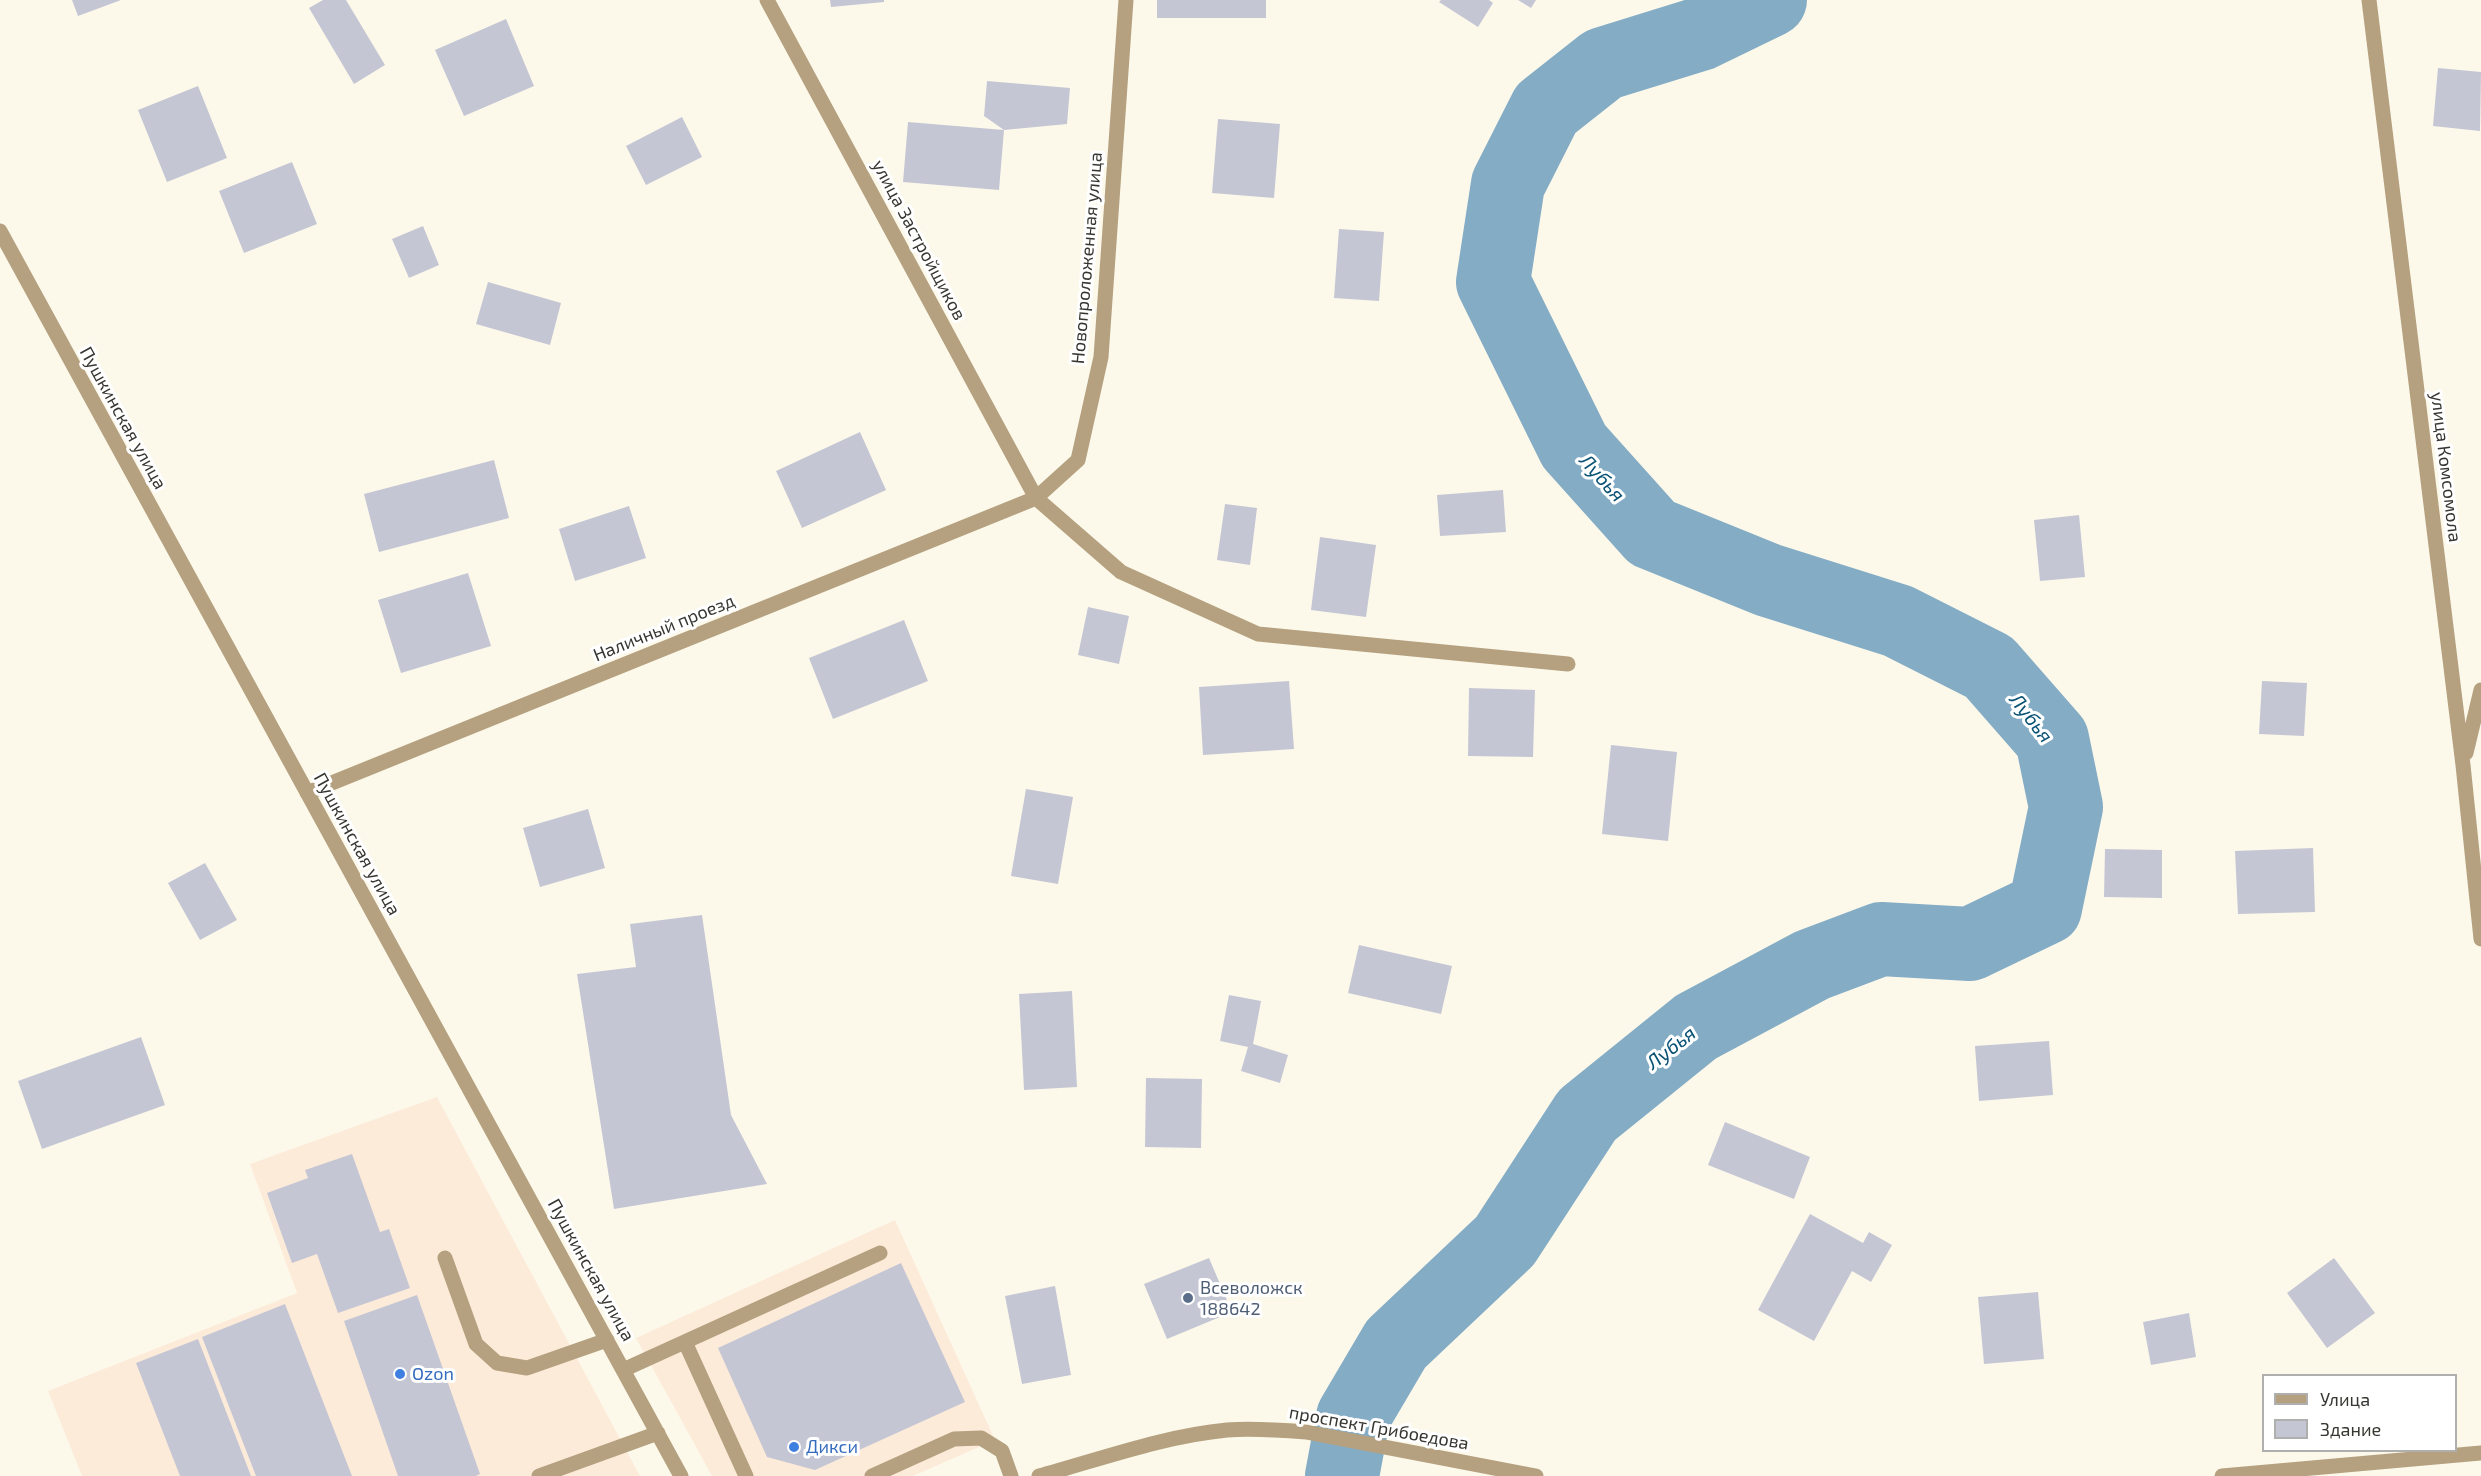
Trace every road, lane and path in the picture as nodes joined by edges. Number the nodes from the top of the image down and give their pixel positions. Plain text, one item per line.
1 (767, 0) edge
2 (1126, 0) edge
3 (2369, 0) edge
4 (0, 231) edge
5 (1036, 498) junction
6 (1568, 664) dead end
7 (2481, 690) edge
8 (2463, 765) junction
9 (307, 793) junction
10 (2481, 939) edge
11 (880, 1253) dead end
12 (445, 1258) dead end
13 (607, 1340) junction
14 (685, 1342) junction
15 (623, 1370) junction
16 (658, 1433) junction
17 (2481, 1453) edge
18 (538, 1476) edge
19 (681, 1476) edge
20 (746, 1476) edge
21 (872, 1476) edge
22 (1011, 1476) edge
23 (1039, 1476) edge
24 (1536, 1476) edge
25 (2222, 1476) edge

1 - 5 street, улица Застройщиков
2 - 5 street, Новопроложенная улица
3 - 8 street, улица Комсомола
4 - 9 street, Пушкинская улица
5 - 6 street
5 - 9 street, Наличный проезд
7 - 8 street
8 - 10 street, улица Комсомола
9 - 13 street, Пушкинская улица
11 - 14 street
12 - 13 street
13 - 15 street, Пушкинская улица
14 - 15 street
14 - 20 street
15 - 16 street, Пушкинская улица
16 - 18 street
16 - 19 street, Пушкинская улица
17 - 25 street
21 - 22 street
23 - 24 street, проспект Грибоедова

